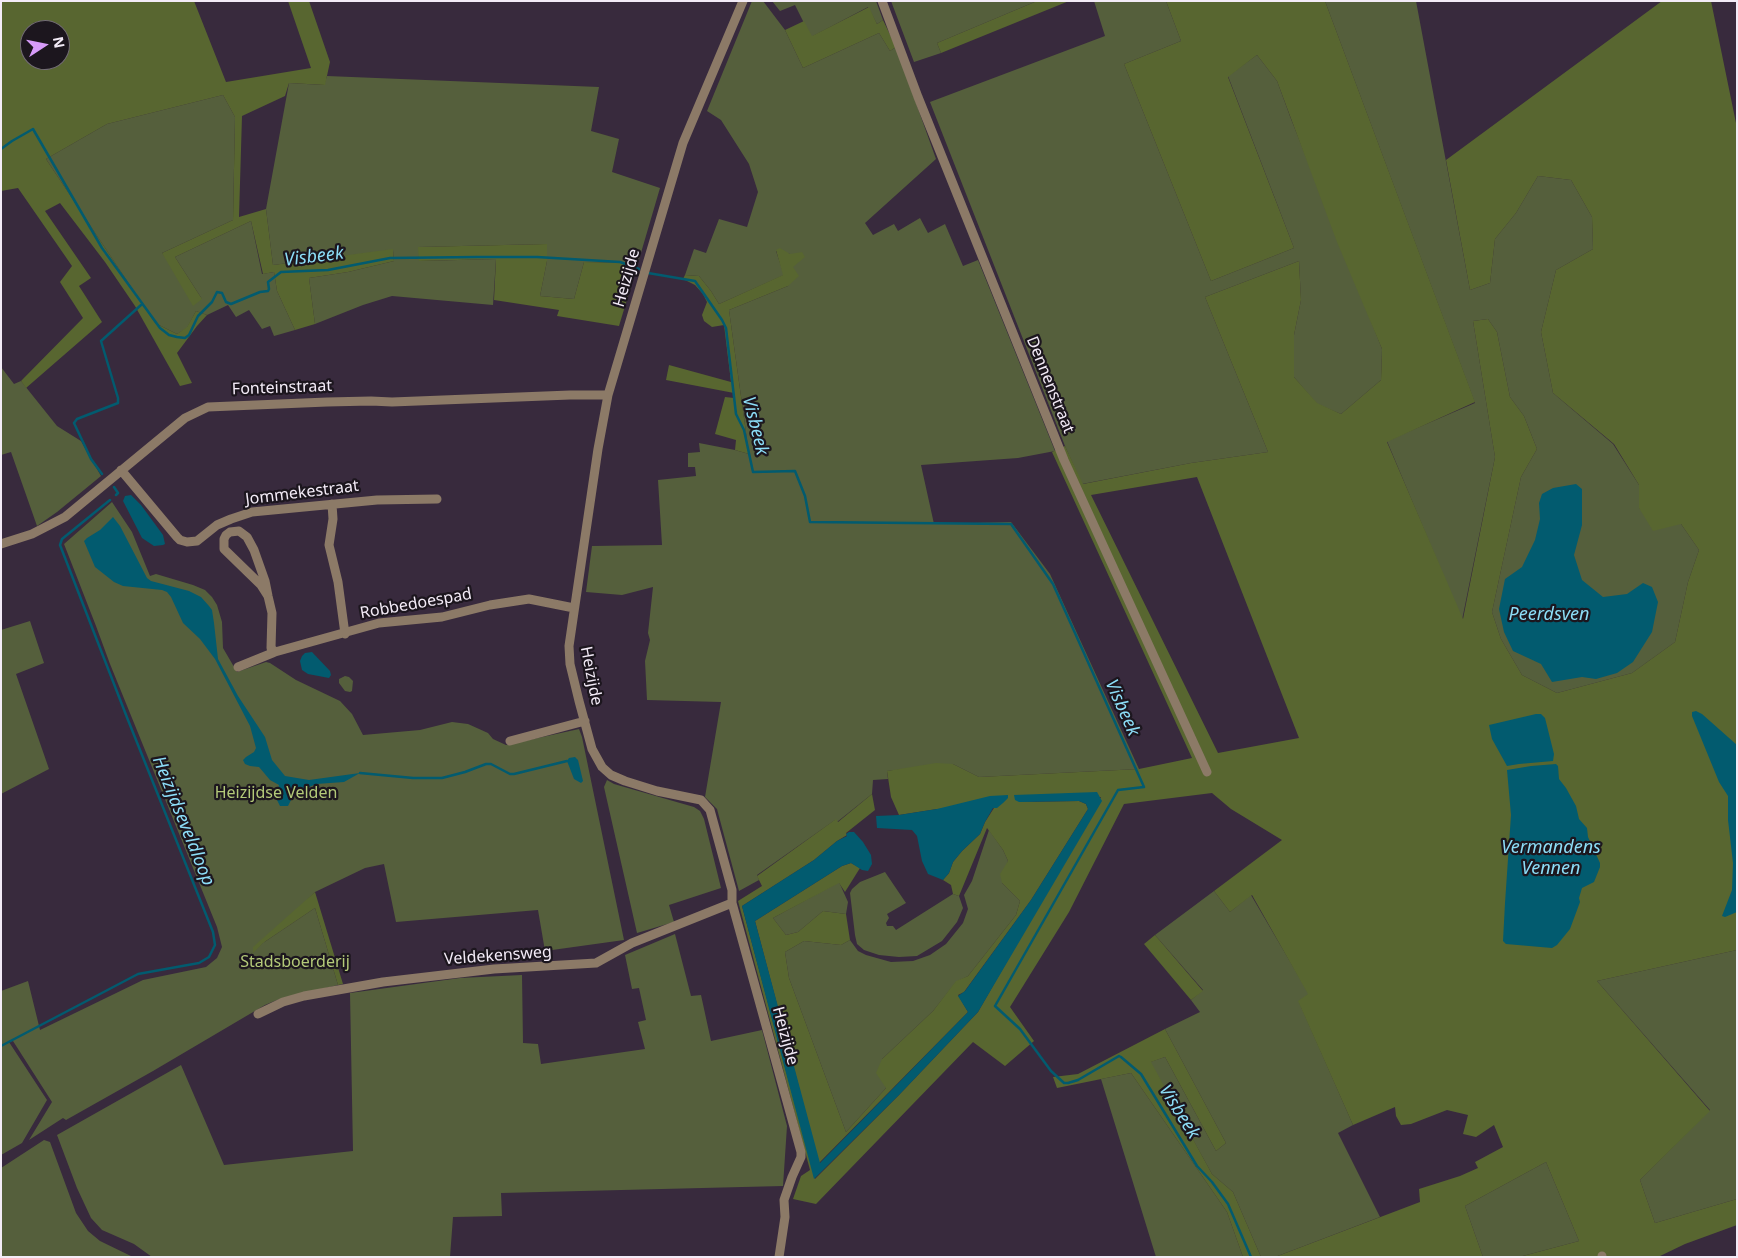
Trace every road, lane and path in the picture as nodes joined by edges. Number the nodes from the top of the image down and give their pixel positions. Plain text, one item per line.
1 (743, 1) edge
2 (882, 1) edge
3 (608, 395) junction
4 (120, 470) junction
5 (437, 499) dead end
6 (332, 504) junction
7 (1, 544) edge
8 (268, 596) junction
9 (574, 608) junction
10 (344, 634) junction
11 (275, 652) junction
12 (238, 667) dead end
13 (585, 721) junction
14 (510, 741) dead end
15 (1207, 772) dead end
16 (732, 902) junction
17 (258, 1014) dead end
18 (779, 1257) edge

1 - 3 street, Heizijde
2 - 15 street, Dennenstraat
3 - 4 street, Fonteinstraat
3 - 9 street, Heizijde
4 - 6 street, Jommekestraat
4 - 7 street, Fonteinstraat
5 - 6 street, Jommekestraat
6 - 10 street
8 - 8 street
8 - 11 street
9 - 10 street, Robbedoespad
9 - 13 street, Heizijde
10 - 11 street, Robbedoespad
11 - 12 street, Robbedoespad
13 - 14 street
13 - 16 street, Heizijde
16 - 17 street, Veldekensweg
16 - 18 street, Heizijde

